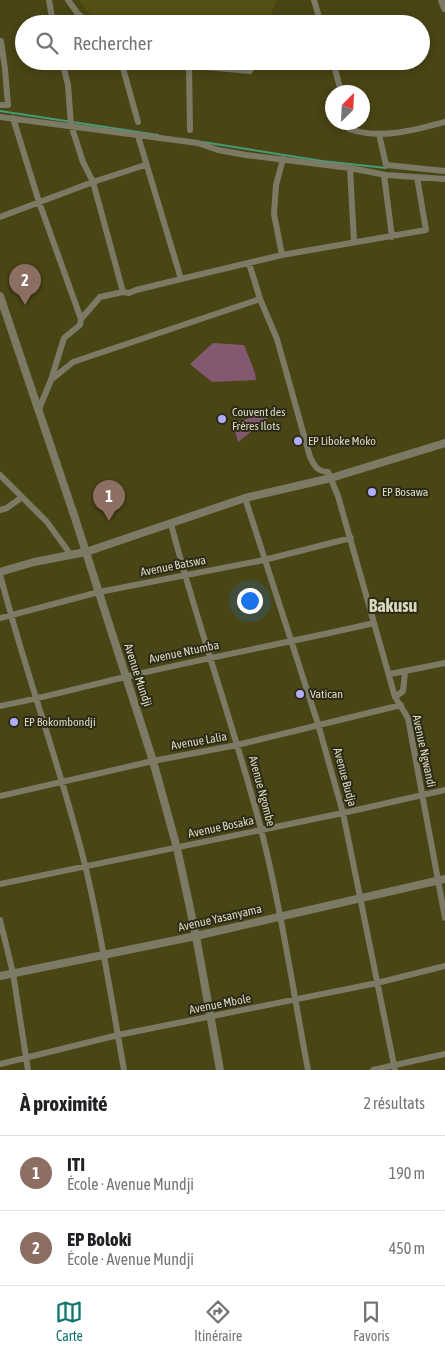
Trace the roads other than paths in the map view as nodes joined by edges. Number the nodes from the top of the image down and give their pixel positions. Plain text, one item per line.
1 (49, 0) edge
2 (68, 0) edge
3 (314, 0) edge
4 (442, 0) edge
5 (445, 8) edge
6 (52, 15) edge
7 (79, 15) edge
8 (318, 15) edge
9 (1, 41) edge
10 (64, 70) edge
11 (123, 70) edge
12 (189, 70) edge
13 (335, 70) edge
14 (339, 85) edge
15 (0, 105) edge
16 (0, 117) edge
17 (12, 118) junction
18 (138, 122) dead end
19 (445, 122) edge
20 (71, 125) junction
21 (190, 130) dead end
22 (355, 130) edge
23 (380, 134) junction
24 (138, 136) junction
25 (283, 159) junction
26 (146, 165) junction
27 (350, 168) junction
28 (445, 171) edge
29 (384, 175) junction
30 (417, 177) junction
31 (445, 179) edge
32 (93, 182) junction
33 (39, 202) junction
34 (0, 217) edge
35 (392, 237) junction
36 (354, 242) junction
37 (282, 255) junction
38 (249, 262) junction
39 (181, 279) junction
40 (123, 292) junction
41 (0, 296) edge
42 (260, 299) junction
43 (81, 319) junction
44 (51, 380) junction
45 (39, 409) junction
46 (445, 442) edge
47 (0, 475) edge
48 (331, 478) junction
49 (22, 497) junction
50 (245, 498) junction
51 (0, 510) edge
52 (171, 524) junction
53 (351, 538) junction
54 (86, 552) junction
55 (71, 555) junction
56 (264, 560) junction
57 (0, 573) edge
58 (185, 576) junction
59 (99, 592) junction
60 (10, 615) junction
61 (0, 618) edge
62 (374, 623) junction
63 (292, 642) junction
64 (211, 658) junction
65 (445, 663) edge
66 (405, 672) junction
67 (390, 674) junction
68 (127, 676) junction
69 (396, 697) junction
70 (37, 700) junction
71 (401, 705) junction
72 (0, 706) edge
73 (318, 724) junction
74 (237, 745) junction
75 (152, 761) junction
76 (61, 782) junction
77 (445, 790) edge
78 (422, 795) junction
79 (0, 796) edge
80 (343, 813) junction
81 (261, 830) junction
82 (176, 848) junction
83 (86, 868) junction
84 (441, 880) edge
85 (0, 884) edge
86 (360, 898) junction
87 (280, 916) junction
88 (445, 918) edge
89 (0, 920) edge
90 (196, 936) junction
91 (104, 955) junction
92 (445, 966) edge
93 (13, 973) junction
94 (0, 976) edge
95 (377, 983) junction
96 (295, 1000) junction
97 (211, 1017) junction
98 (118, 1035) junction
99 (445, 1054) edge
100 (28, 1058) junction
101 (0, 1064) edge
102 (394, 1068) edge
103 (28, 1070) edge
104 (124, 1070) edge
105 (220, 1070) edge
106 (308, 1070) edge
107 (373, 1070) edge

1 - 6 street
2 - 7 street
3 - 8 street
4 - 5 street
9 - 15 street
10 - 20 street
11 - 18 street
12 - 21 street
13 - 14 street
16 - 17 street
17 - 20 street
17 - 33 street
19 - 23 street
20 - 24 street
20 - 32 street
22 - 23 street
23 - 28 street
24 - 25 street
24 - 26 street
25 - 27 street
25 - 37 street
26 - 32 street
26 - 39 street
27 - 29 street
27 - 36 street
29 - 30 street
29 - 35 street
30 - 31 street
30 - 35 street
32 - 33 street
32 - 40 street
33 - 34 street
33 - 43 street
35 - 36 street
36 - 37 street
37 - 38 street
38 - 39 street
38 - 42 street
39 - 40 street
40 - 43 street
41 - 45 street, Avenue Mundji
42 - 44 street
42 - 48 street
43 - 44 street
44 - 45 street
45 - 54 street, Avenue Mundji
46 - 48 street
47 - 49 street
48 - 50 street
48 - 53 street, Avenue Ngwandi
49 - 51 street
49 - 55 street
50 - 52 street
50 - 56 street, Avenue Budja
52 - 54 street
52 - 58 street, Avenue Ngombe
53 - 56 street, Avenue Batswa
53 - 62 street, Avenue Ngwandi
54 - 55 street
54 - 59 street, Avenue Mundji
55 - 57 street
56 - 58 street, Avenue Batswa
56 - 63 street, Avenue Budja
57 - 60 street
58 - 59 street, Avenue Batswa
58 - 64 street, Avenue Ngombe
59 - 60 street, Avenue Batswa
59 - 68 street, Avenue Mundji
60 - 61 street, Avenue Batswa
60 - 70 street
62 - 63 street, Avenue Ntumba
62 - 67 street, Avenue Ngwandi
63 - 64 street, Avenue Ntumba
63 - 73 street, Avenue Budja
64 - 68 street, Avenue Ntumba
64 - 74 street, Avenue Ngombe
65 - 66 street
66 - 67 street
66 - 69 street
67 - 69 street, Avenue Ngwandi
68 - 70 street, Avenue Ntumba
68 - 75 street, Avenue Mundji
69 - 71 street, Avenue Ngwandi
70 - 72 street, Avenue Ntumba
70 - 76 street
71 - 73 street, Avenue Lalia
71 - 78 street, Avenue Ngwandi
73 - 74 street, Avenue Lalia
73 - 80 street, Avenue Budja
74 - 75 street, Avenue Lalia
74 - 81 street, Avenue Ngombe
75 - 76 street, Avenue Lalia
75 - 82 street, Avenue Mundji
76 - 79 street, Avenue Lalia
76 - 83 street
77 - 78 street, Avenue Bosaka
78 - 80 street, Avenue Bosaka
78 - 84 street, Avenue Ngwandi
80 - 81 street, Avenue Bosaka
80 - 86 street, Avenue Budja
81 - 82 street, Avenue Bosaka
81 - 87 street, Avenue Ngombe
82 - 83 street, Avenue Bosaka
82 - 90 street, Avenue Mundji
83 - 85 street, Avenue Bosaka
83 - 91 street
84 - 86 street, Avenue Yasanyama
84 - 88 street, Avenue Ngwandi
86 - 87 street, Avenue Yasanyama
86 - 95 street, Avenue Budja
87 - 90 street, Avenue Yasanyama
87 - 96 street, Avenue Ngombe
89 - 93 street
90 - 91 street, Avenue Yasanyama
90 - 97 street, Avenue Mundji
91 - 93 street, Avenue Yasanyama
91 - 98 street
92 - 95 street, Avenue Mbole
93 - 94 street, Avenue Yasanyama
93 - 100 street
95 - 96 street, Avenue Mbole
95 - 102 street, Avenue Budja
96 - 97 street, Avenue Mbole
96 - 106 street, Avenue Ngombe
97 - 98 street, Avenue Mbole
97 - 105 street, Avenue Mundji
98 - 100 street, Avenue Mbole
98 - 104 street
99 - 102 street
100 - 101 street, Avenue Mbole
100 - 103 street
102 - 107 street

